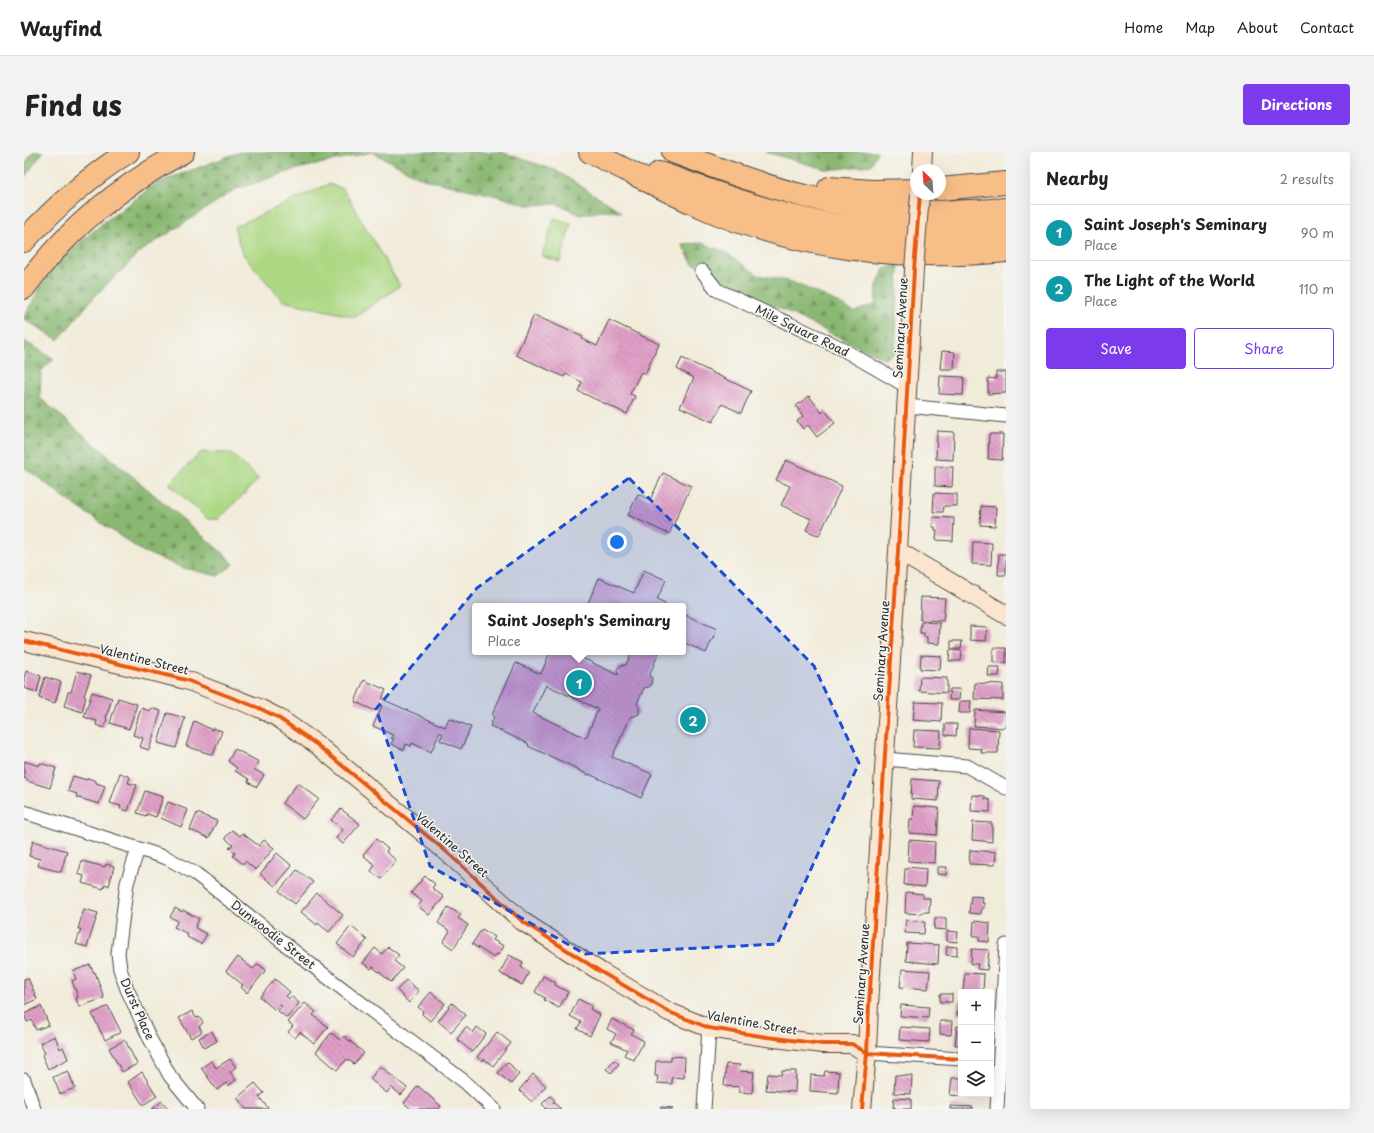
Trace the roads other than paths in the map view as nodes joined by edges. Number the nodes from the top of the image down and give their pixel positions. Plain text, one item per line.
1 (128, 152) edge
2 (183, 152) edge
3 (590, 152) edge
4 (596, 152) edge
5 (673, 152) edge
6 (923, 152) edge
7 (922, 164) edge
8 (710, 165) junction
9 (1006, 183) edge
10 (946, 188) edge
11 (910, 190) edge
12 (920, 200) edge
13 (1006, 209) edge
14 (1006, 230) edge
15 (24, 240) edge
16 (1006, 252) edge
17 (702, 271) dead end
18 (24, 288) edge
19 (908, 387) junction
20 (907, 406) junction
21 (1006, 416) edge
22 (898, 551) junction
23 (1006, 614) edge
24 (24, 641) edge
25 (885, 759) junction
26 (1006, 788) edge
27 (24, 812) edge
28 (138, 849) junction
29 (1006, 945) edge
30 (709, 1028) junction
31 (867, 1054) junction
32 (958, 1059) edge
33 (999, 1062) edge
34 (24, 1080) edge
35 (34, 1109) edge
36 (197, 1109) edge
37 (494, 1109) edge
38 (704, 1109) edge
39 (862, 1109) edge
40 (997, 1109) edge

1 - 15 highway
2 - 18 highway
3 - 16 highway
4 - 14 highway
5 - 8 highway
6 - 7 street
8 - 11 highway
8 - 13 highway
9 - 10 highway
12 - 19 street, Seminary Avenue, bridge
17 - 19 street, Mile Square Road
19 - 20 street, Seminary Avenue
20 - 21 street
20 - 22 street, Seminary Avenue
22 - 23 street
22 - 25 street, Seminary Avenue
24 - 30 street, Valentine Street
25 - 26 street
25 - 31 street, Seminary Avenue
27 - 28 street, Dunwoodie Street
28 - 36 street, Durst Place
28 - 37 street, Dunwoodie Street
29 - 33 street
30 - 31 street, Valentine Street
30 - 38 street
31 - 32 street
31 - 39 street, Seminary Avenue
33 - 40 street
34 - 35 street

